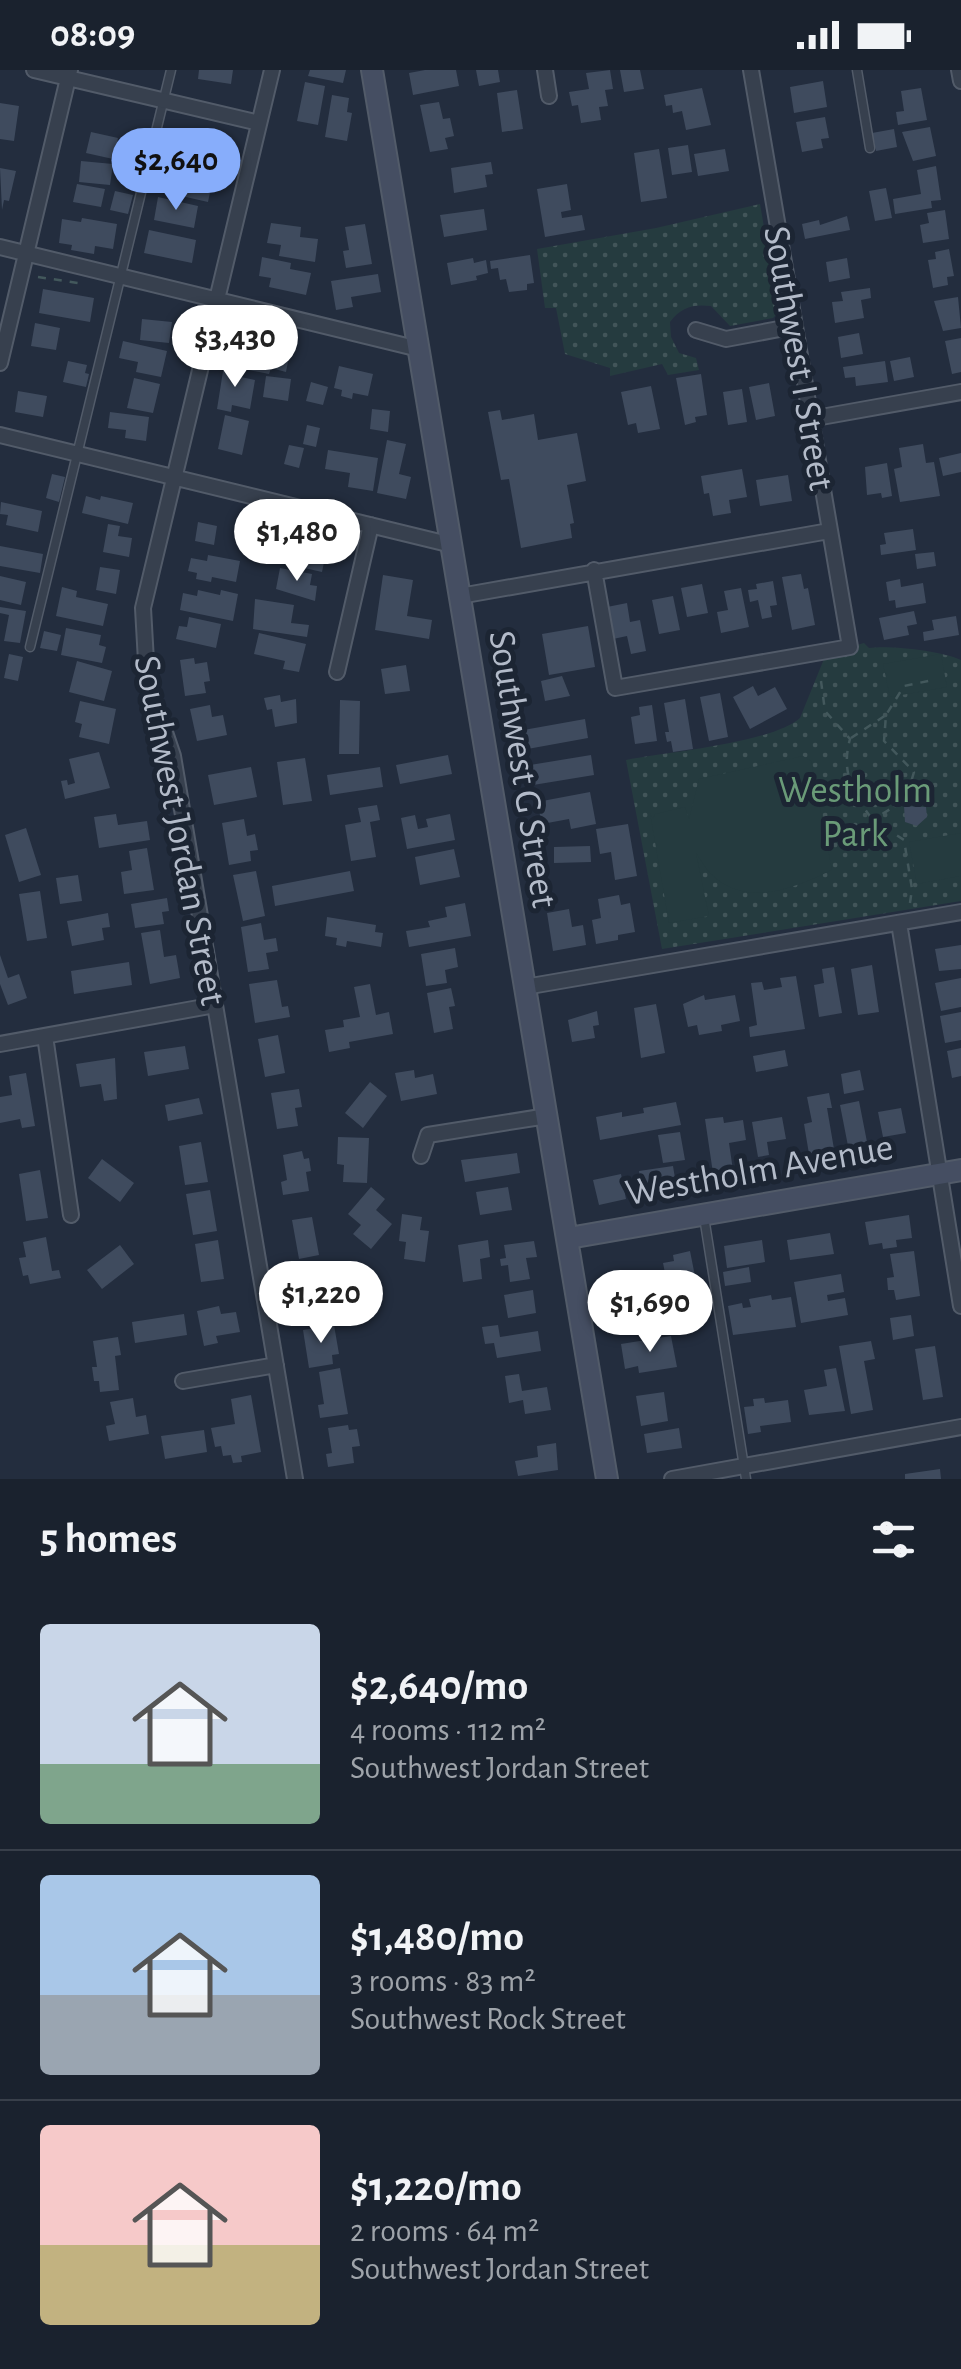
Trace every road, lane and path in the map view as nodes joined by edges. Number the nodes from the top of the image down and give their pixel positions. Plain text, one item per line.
1 (34, 70) edge
2 (172, 70) edge
3 (272, 70) edge
4 (372, 70) edge
5 (544, 70) edge
6 (751, 70) edge
7 (857, 70) edge
8 (959, 70) edge
9 (70, 74) edge
10 (961, 81) edge
11 (549, 96) dead end
12 (164, 100) junction
13 (259, 122) junction
14 (870, 148) dead end
15 (0, 247) edge
16 (27, 252) junction
17 (22, 274) junction
18 (121, 276) junction
19 (84, 294) dead end
20 (218, 300) junction
21 (795, 326) junction
22 (696, 330) dead end
23 (419, 350) junction
24 (0, 362) edge
25 (961, 392) edge
26 (810, 419) junction
27 (0, 435) edge
28 (78, 455) junction
29 (174, 478) junction
30 (371, 525) junction
31 (830, 531) junction
32 (452, 545) junction
33 (594, 570) junction
34 (460, 596) junction
35 (30, 647) dead end
36 (337, 672) dead end
37 (933, 680) dead end
38 (821, 681) dead end
39 (886, 715) junction
40 (850, 739) junction
41 (873, 820) junction
42 (908, 910) dead end
43 (961, 912) edge
44 (898, 923) junction
45 (524, 987) junction
46 (215, 1005) junction
47 (45, 1036) junction
48 (0, 1044) edge
49 (546, 1116) junction
50 (420, 1156) dead end
51 (961, 1170) edge
52 (939, 1174) junction
53 (703, 1214) junction
54 (71, 1215) dead end
55 (569, 1238) junction
56 (961, 1306) edge
57 (276, 1365) junction
58 (183, 1381) dead end
59 (961, 1427) edge
60 (744, 1473) edge
61 (294, 1479) edge
62 (607, 1479) edge
63 (672, 1479) edge

1 - 9 street
2 - 12 lane
3 - 13 street, Southwest Jordan Street
4 - 23 main road, Southwest G Street
5 - 11 street
6 - 21 street, Southwest I Street
7 - 14 lane
8 - 10 street
9 - 12 street
9 - 16 street
12 - 13 street
12 - 18 lane
13 - 20 street, Southwest Jordan Street
15 - 16 street
16 - 17 street
16 - 18 street
17 - 19 path
17 - 24 street
18 - 20 street
18 - 28 lane
20 - 23 street
20 - 29 street, Southwest Jordan Street
21 - 22 street
21 - 26 street, Southwest I Street
23 - 32 main road, Southwest G Street
25 - 26 street
26 - 31 street, Southwest I Street
27 - 28 street
28 - 29 street
28 - 35 lane
29 - 30 street
29 - 46 street, Southwest Jordan Street
30 - 32 street
30 - 36 street
31 - 33 street
31 - 33 street, Southwest I Street
32 - 34 main road, Southwest G Street
33 - 34 street
34 - 45 main road, Southwest G Street
37 - 39 path
38 - 40 path
39 - 40 path
39 - 41 path
40 - 41 path
41 - 42 path
43 - 44 street
44 - 45 street
44 - 52 street
45 - 49 main road, Southwest G Street
46 - 47 street
46 - 57 street, Southwest Jordan Street
47 - 48 street
47 - 54 street
49 - 50 street
49 - 55 main road, Southwest G Street
51 - 52 main road, Westholm Avenue
52 - 53 main road, Westholm Avenue
52 - 56 street
53 - 55 main road, Westholm Avenue
53 - 60 lane
55 - 62 main road, Southwest G Street
57 - 58 street
57 - 61 street, Southwest Jordan Street
59 - 60 street
60 - 63 street

